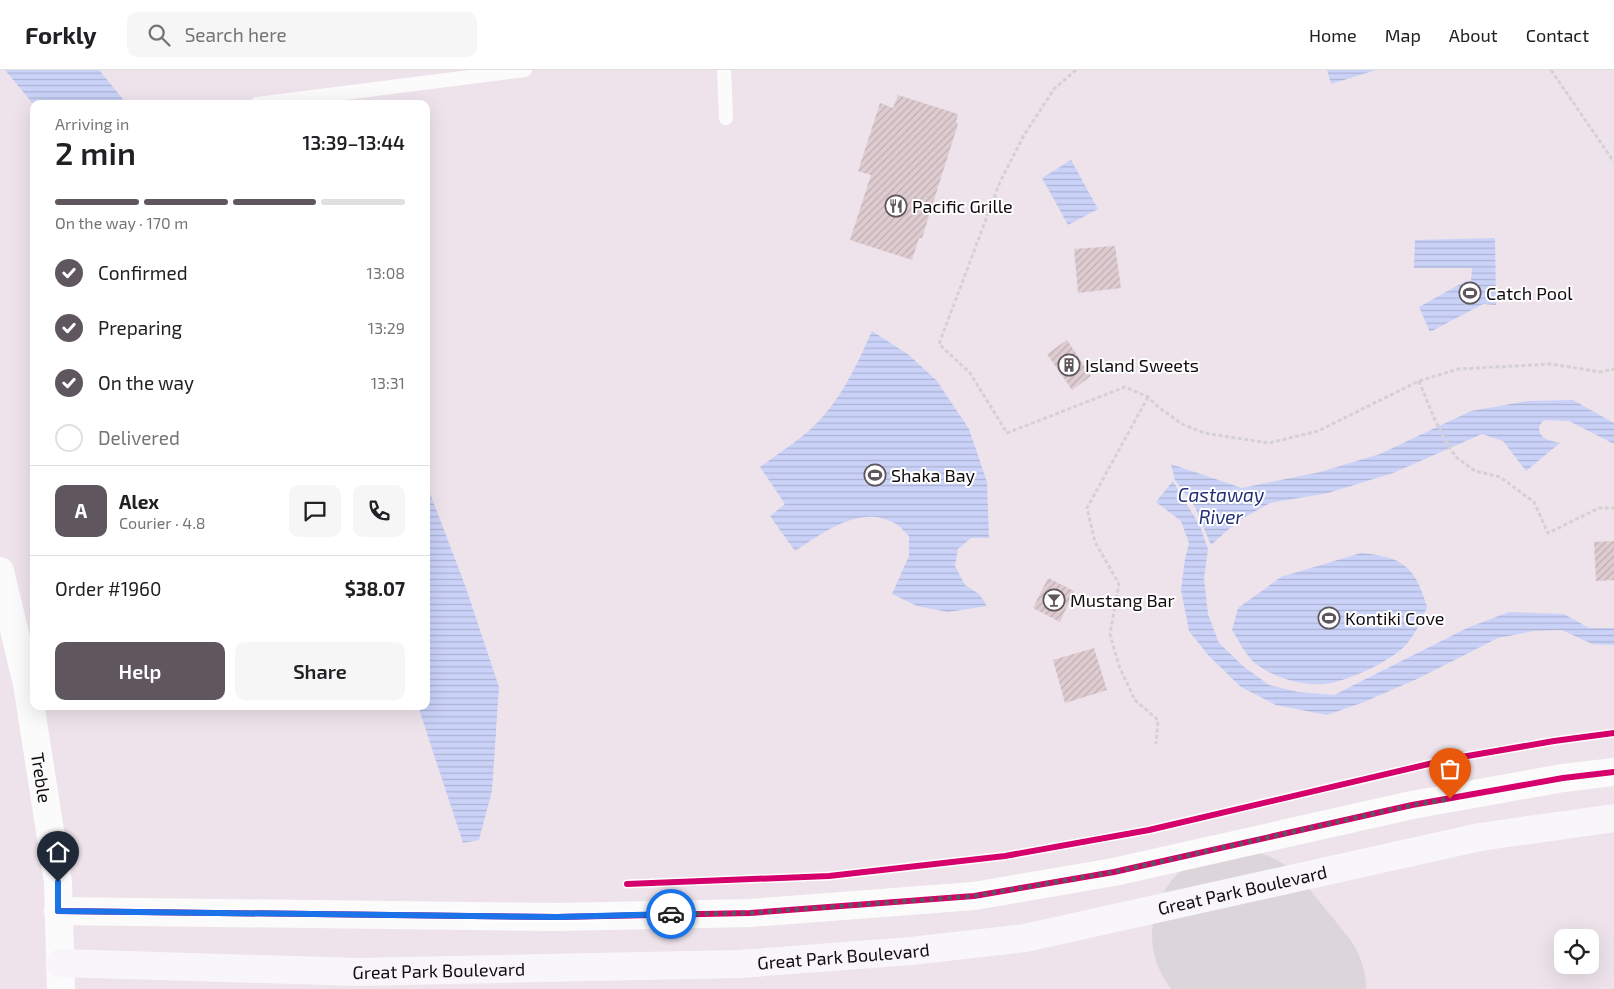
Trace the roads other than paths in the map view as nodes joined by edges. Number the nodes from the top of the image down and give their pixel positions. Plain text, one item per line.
1 (525, 70) edge
2 (724, 70) edge
3 (289, 100) edge
4 (726, 118) dead end
5 (0, 571) edge
6 (30, 703) edge
7 (31, 710) edge
8 (1614, 772) edge
9 (1614, 818) edge
10 (58, 911) junction
11 (60, 976) edge

1 - 3 lane
2 - 4 lane
5 - 6 street, Treble
7 - 10 street, Treble
8 - 10 street
9 - 11 main road, Great Park Boulevard
10 - 11 street, Treble

